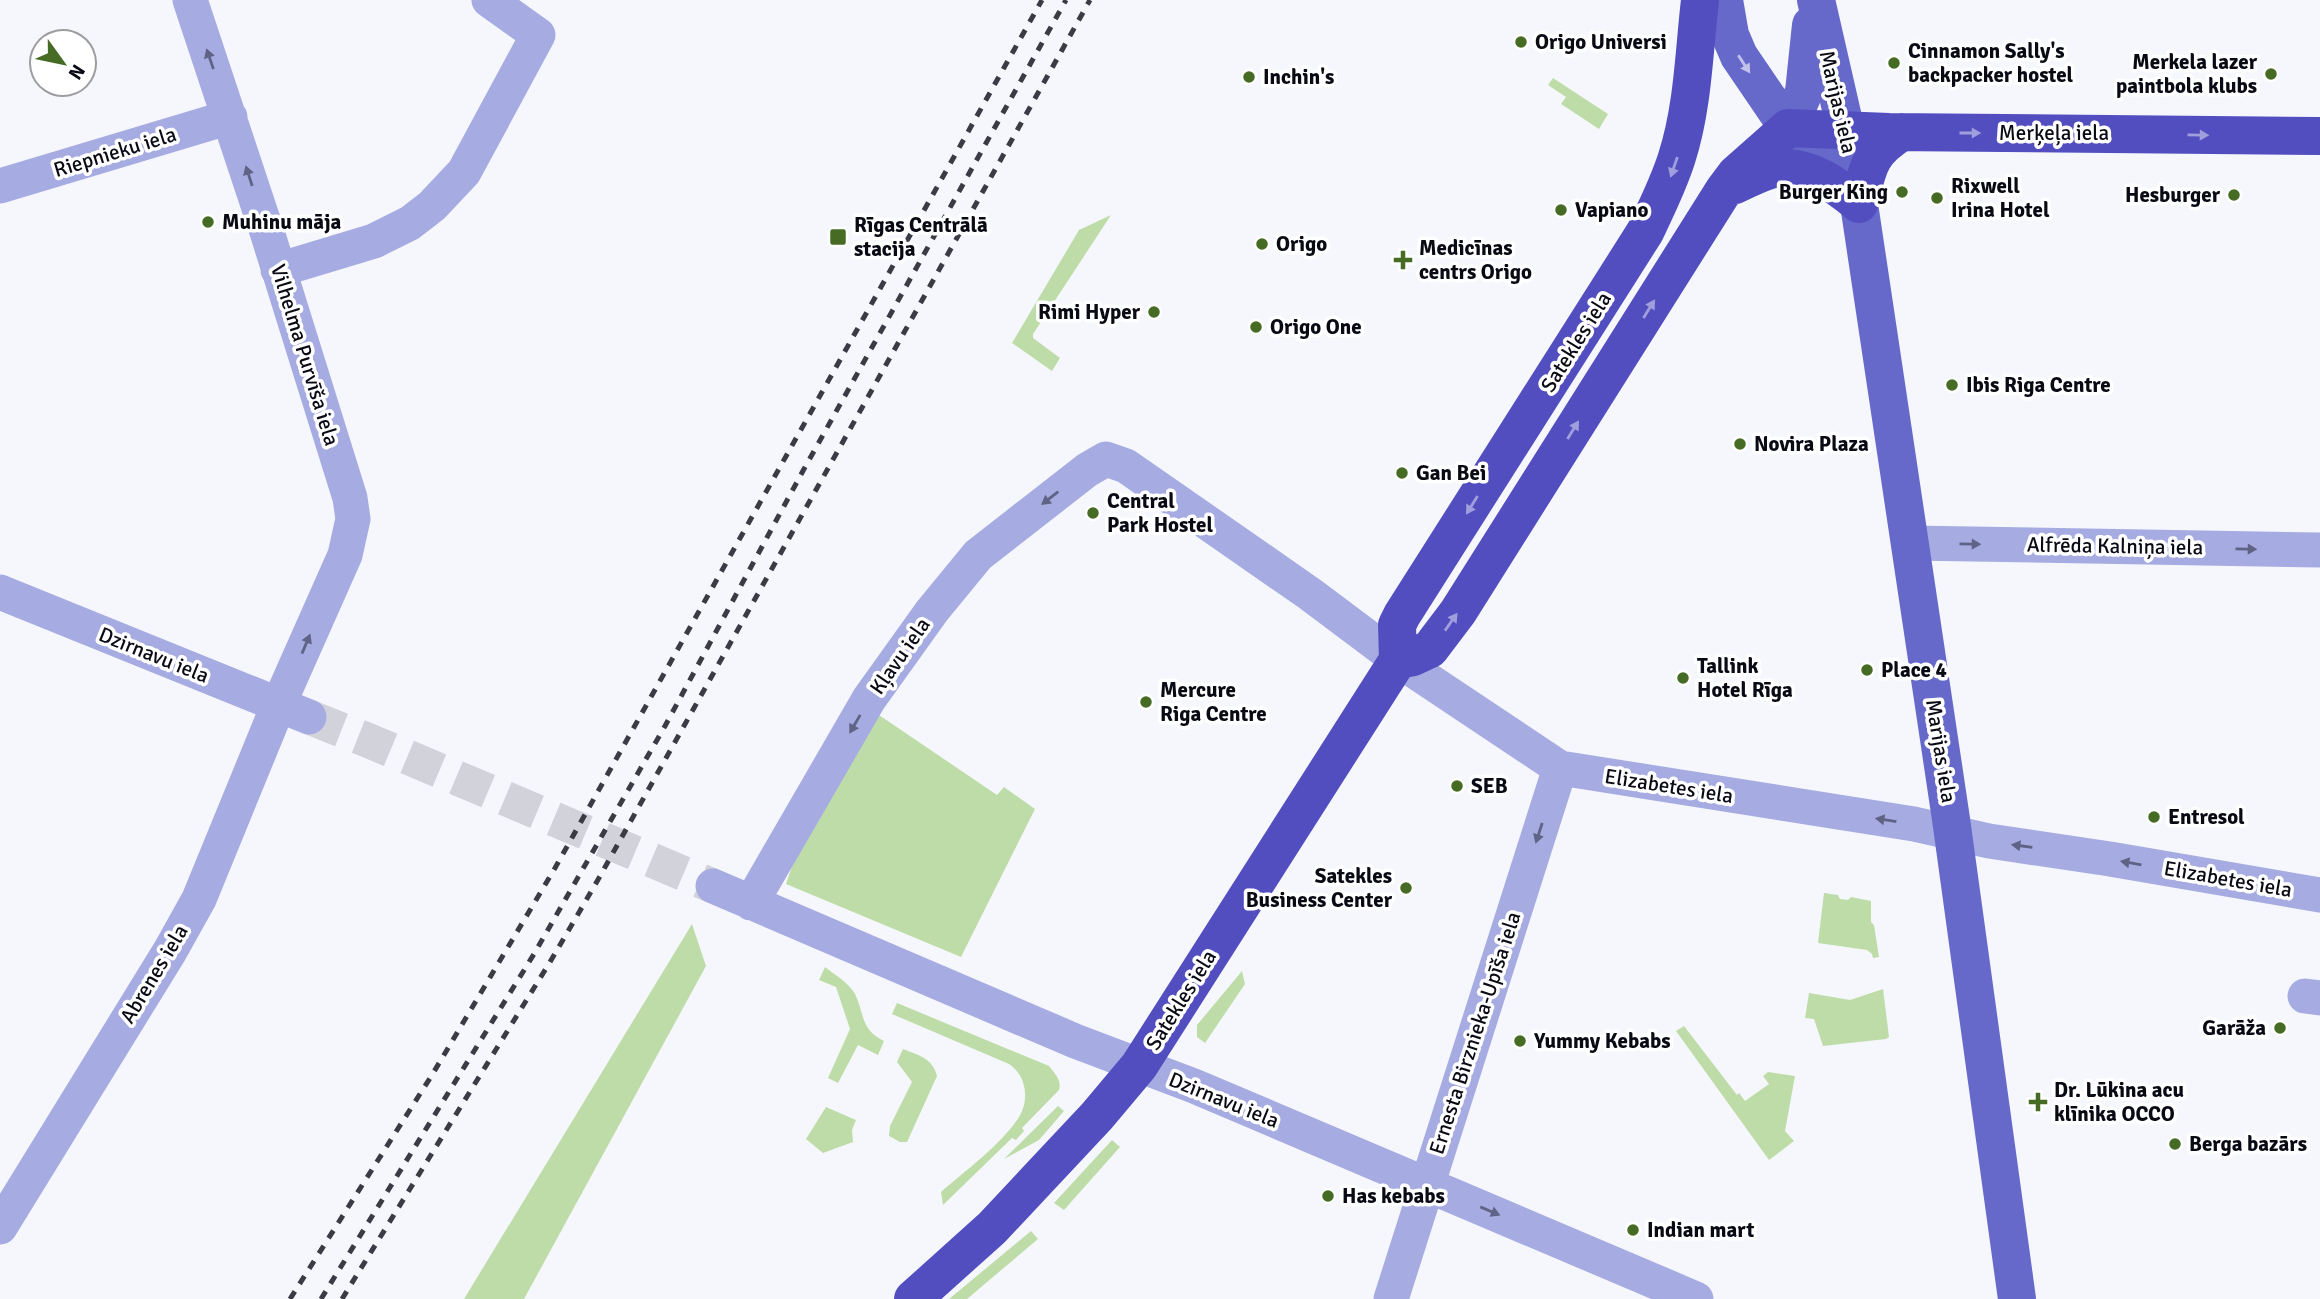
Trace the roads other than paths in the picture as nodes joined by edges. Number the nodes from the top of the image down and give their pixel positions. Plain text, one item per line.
1 (190, 0) edge
2 (489, 0) edge
3 (1700, 0) edge
4 (1724, 0) edge
5 (1814, 0) edge
6 (230, 117) junction
7 (1788, 128) junction
8 (1846, 131) junction
9 (1902, 132) junction
10 (2320, 136) edge
11 (0, 186) edge
12 (1724, 190) junction
13 (1859, 204) junction
14 (278, 270) junction
15 (1106, 459) joint
16 (1910, 542) junction
17 (2320, 550) edge
18 (0, 592) edge
19 (1398, 660) junction
20 (293, 711) junction
21 (1560, 768) junction
22 (1953, 833) junction
23 (713, 886) tunnel mouth
24 (2320, 895) edge
25 (751, 903) junction
26 (1139, 1066) junction
27 (1426, 1186) junction
28 (0, 1227) edge
29 (912, 1299) edge
30 (1391, 1299) edge
31 (1696, 1299) edge
32 (2018, 1299) edge

6 -> 1 street, Vilhelma Purvīša iela
2 - 14 street
3 -> 19 highway, Satekles iela
4 -> 7 main road, Marijas iela
5 - 7 main road, Marijas iela
5 - 8 main road, Marijas iela
6 - 11 street, Riepnieku iela
14 -> 6 street, Vilhelma Purvīša iela
7 - 8 highway, Merķeļa iela
7 - 12 highway
7 - 13 main road, Marijas iela
8 - 9 highway, Merķeļa iela
8 - 13 main road, Marijas iela
9 -> 10 highway, Merķeļa iela
9 - 13 highway
12 - 13 highway
19 -> 12 highway
13 - 16 main road, Marijas iela
20 -> 14 street, Vilhelma Purvīša iela
15 - 19 street, Elizabetes iela
15 -> 25 street, Kļavu iela
16 -> 17 street, Alfrēda Kalniņa iela
16 - 22 main road, Marijas iela
18 - 20 street, Dzirnavu iela
19 - 21 street, Elizabetes iela
19 - 26 highway, Satekles iela
20 - 28 street, Abrenes iela
22 -> 21 street, Elizabetes iela
21 -> 27 street, Ernesta Birznieka-Upīša iela
24 -> 22 street, Elizabetes iela
22 - 32 main road, Marijas iela
23 - 25 street, Dzirnavu iela
25 - 26 street, Dzirnavu iela
26 - 27 street, Dzirnavu iela
26 - 29 highway, Satekles iela
27 - 30 street, Ernesta Birznieka-Upīša iela
27 -> 31 street, Dzirnavu iela

